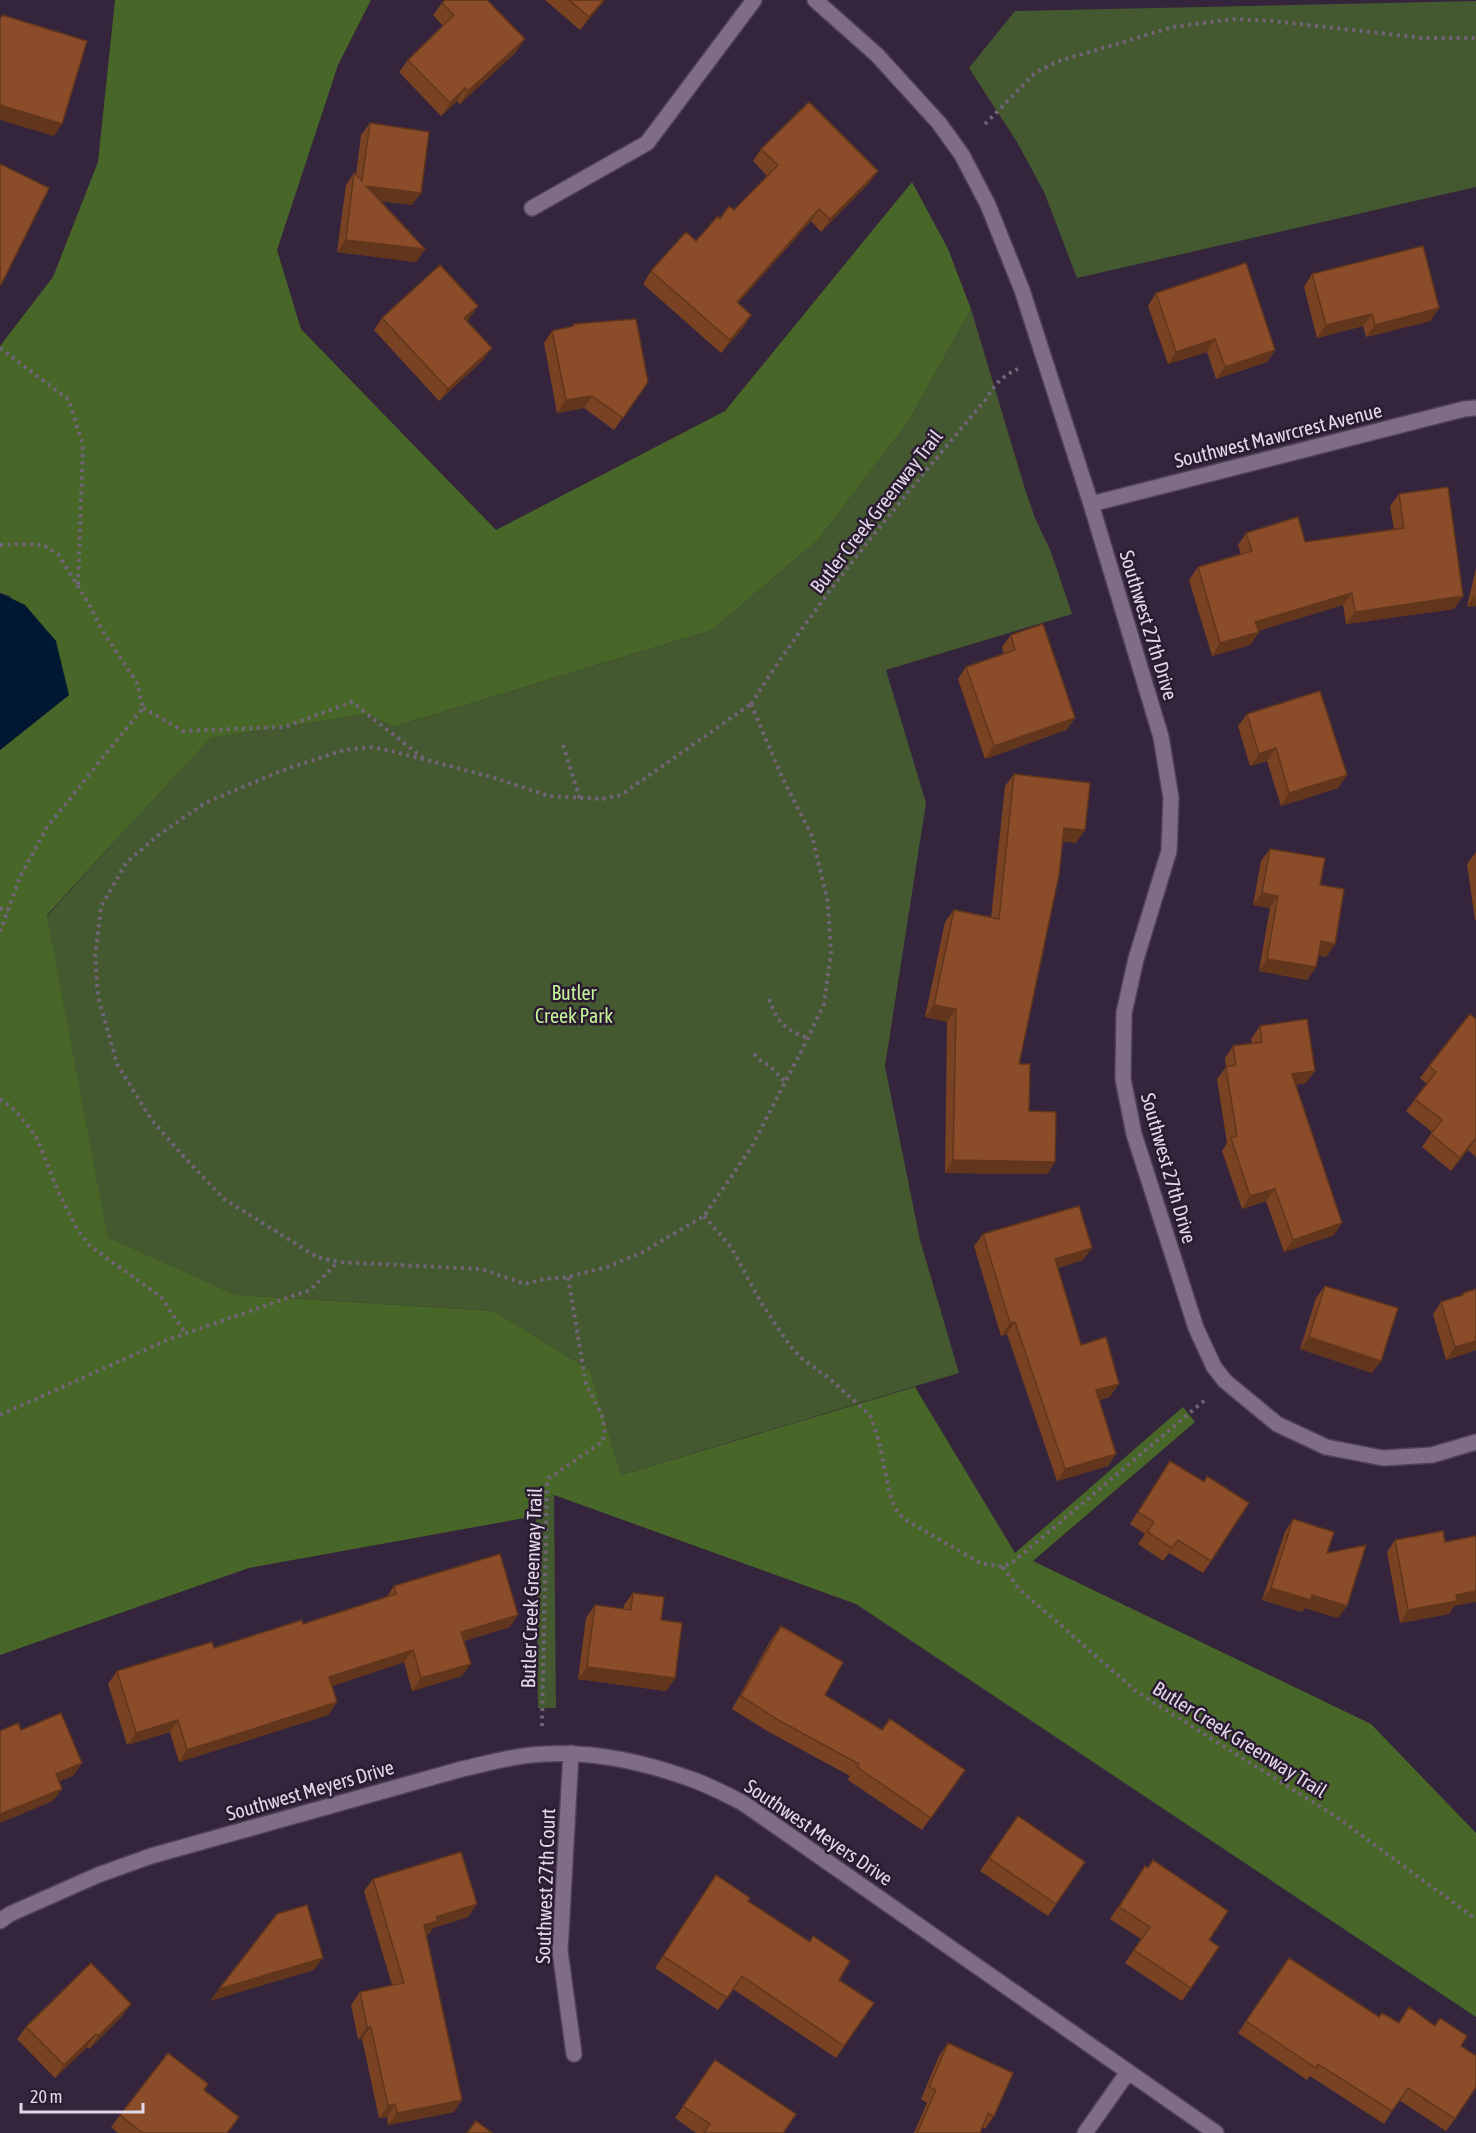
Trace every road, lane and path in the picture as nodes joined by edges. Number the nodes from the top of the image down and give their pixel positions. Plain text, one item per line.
1 (754, 0) edge
2 (815, 0) edge
3 (1476, 38) edge
4 (985, 124) dead end
5 (532, 208) dead end
6 (0, 348) edge
7 (1045, 361) junction
8 (1476, 408) edge
9 (1091, 504) junction
10 (0, 545) edge
11 (78, 587) junction
12 (751, 704) junction
13 (143, 708) junction
14 (563, 745) dead end
15 (426, 760) junction
16 (580, 799) junction
17 (0, 908) edge
18 (8, 912) junction
19 (0, 932) edge
20 (769, 999) dead end
21 (808, 1038) junction
22 (754, 1054) dead end
23 (785, 1082) junction
24 (0, 1099) edge
25 (704, 1216) junction
26 (338, 1262) junction
27 (568, 1277) junction
28 (185, 1333) junction
29 (1225, 1381) junction
30 (0, 1414) edge
31 (1476, 1442) edge
32 (1003, 1567) junction
33 (571, 1753) junction
34 (542, 1754) junction
35 (1476, 1919) edge
36 (0, 1921) edge
37 (574, 2054) dead end
38 (1128, 2072) junction
39 (1085, 2133) edge
40 (1216, 2133) edge

1 - 5 street
2 - 7 street, Southwest 27th Drive
3 - 4 path
6 - 11 path
7 - 9 street, Southwest 27th Drive
7 - 12 path, Butler Creek Greenway Trail
8 - 9 street, Southwest Mawrcrest Avenue
9 - 29 street, Southwest 27th Drive
10 - 11 path
11 - 13 path
12 - 16 path, Butler Creek Greenway Trail
12 - 21 path, Butler Creek Greenway Trail
13 - 15 path
13 - 18 path
14 - 16 path
15 - 16 path, Butler Creek Greenway Trail
15 - 26 path, Butler Creek Greenway Trail
17 - 18 path
18 - 19 path
20 - 21 path
21 - 23 path, Butler Creek Greenway Trail
22 - 23 path
23 - 25 path, Butler Creek Greenway Trail
24 - 28 path
25 - 27 path, Butler Creek Greenway Trail
25 - 32 path
26 - 27 path, Butler Creek Greenway Trail
26 - 28 path
27 - 34 path, Butler Creek Greenway Trail
28 - 30 path
29 - 31 street, Southwest 27th Drive
29 - 32 path
32 - 35 path, Butler Creek Greenway Trail
33 - 34 street, Southwest Meyers Drive
33 - 37 street, Southwest 27th Court
33 - 38 street, Southwest Meyers Drive
34 - 36 street, Southwest Meyers Drive
38 - 39 street
38 - 40 street, Southwest Meyers Drive

